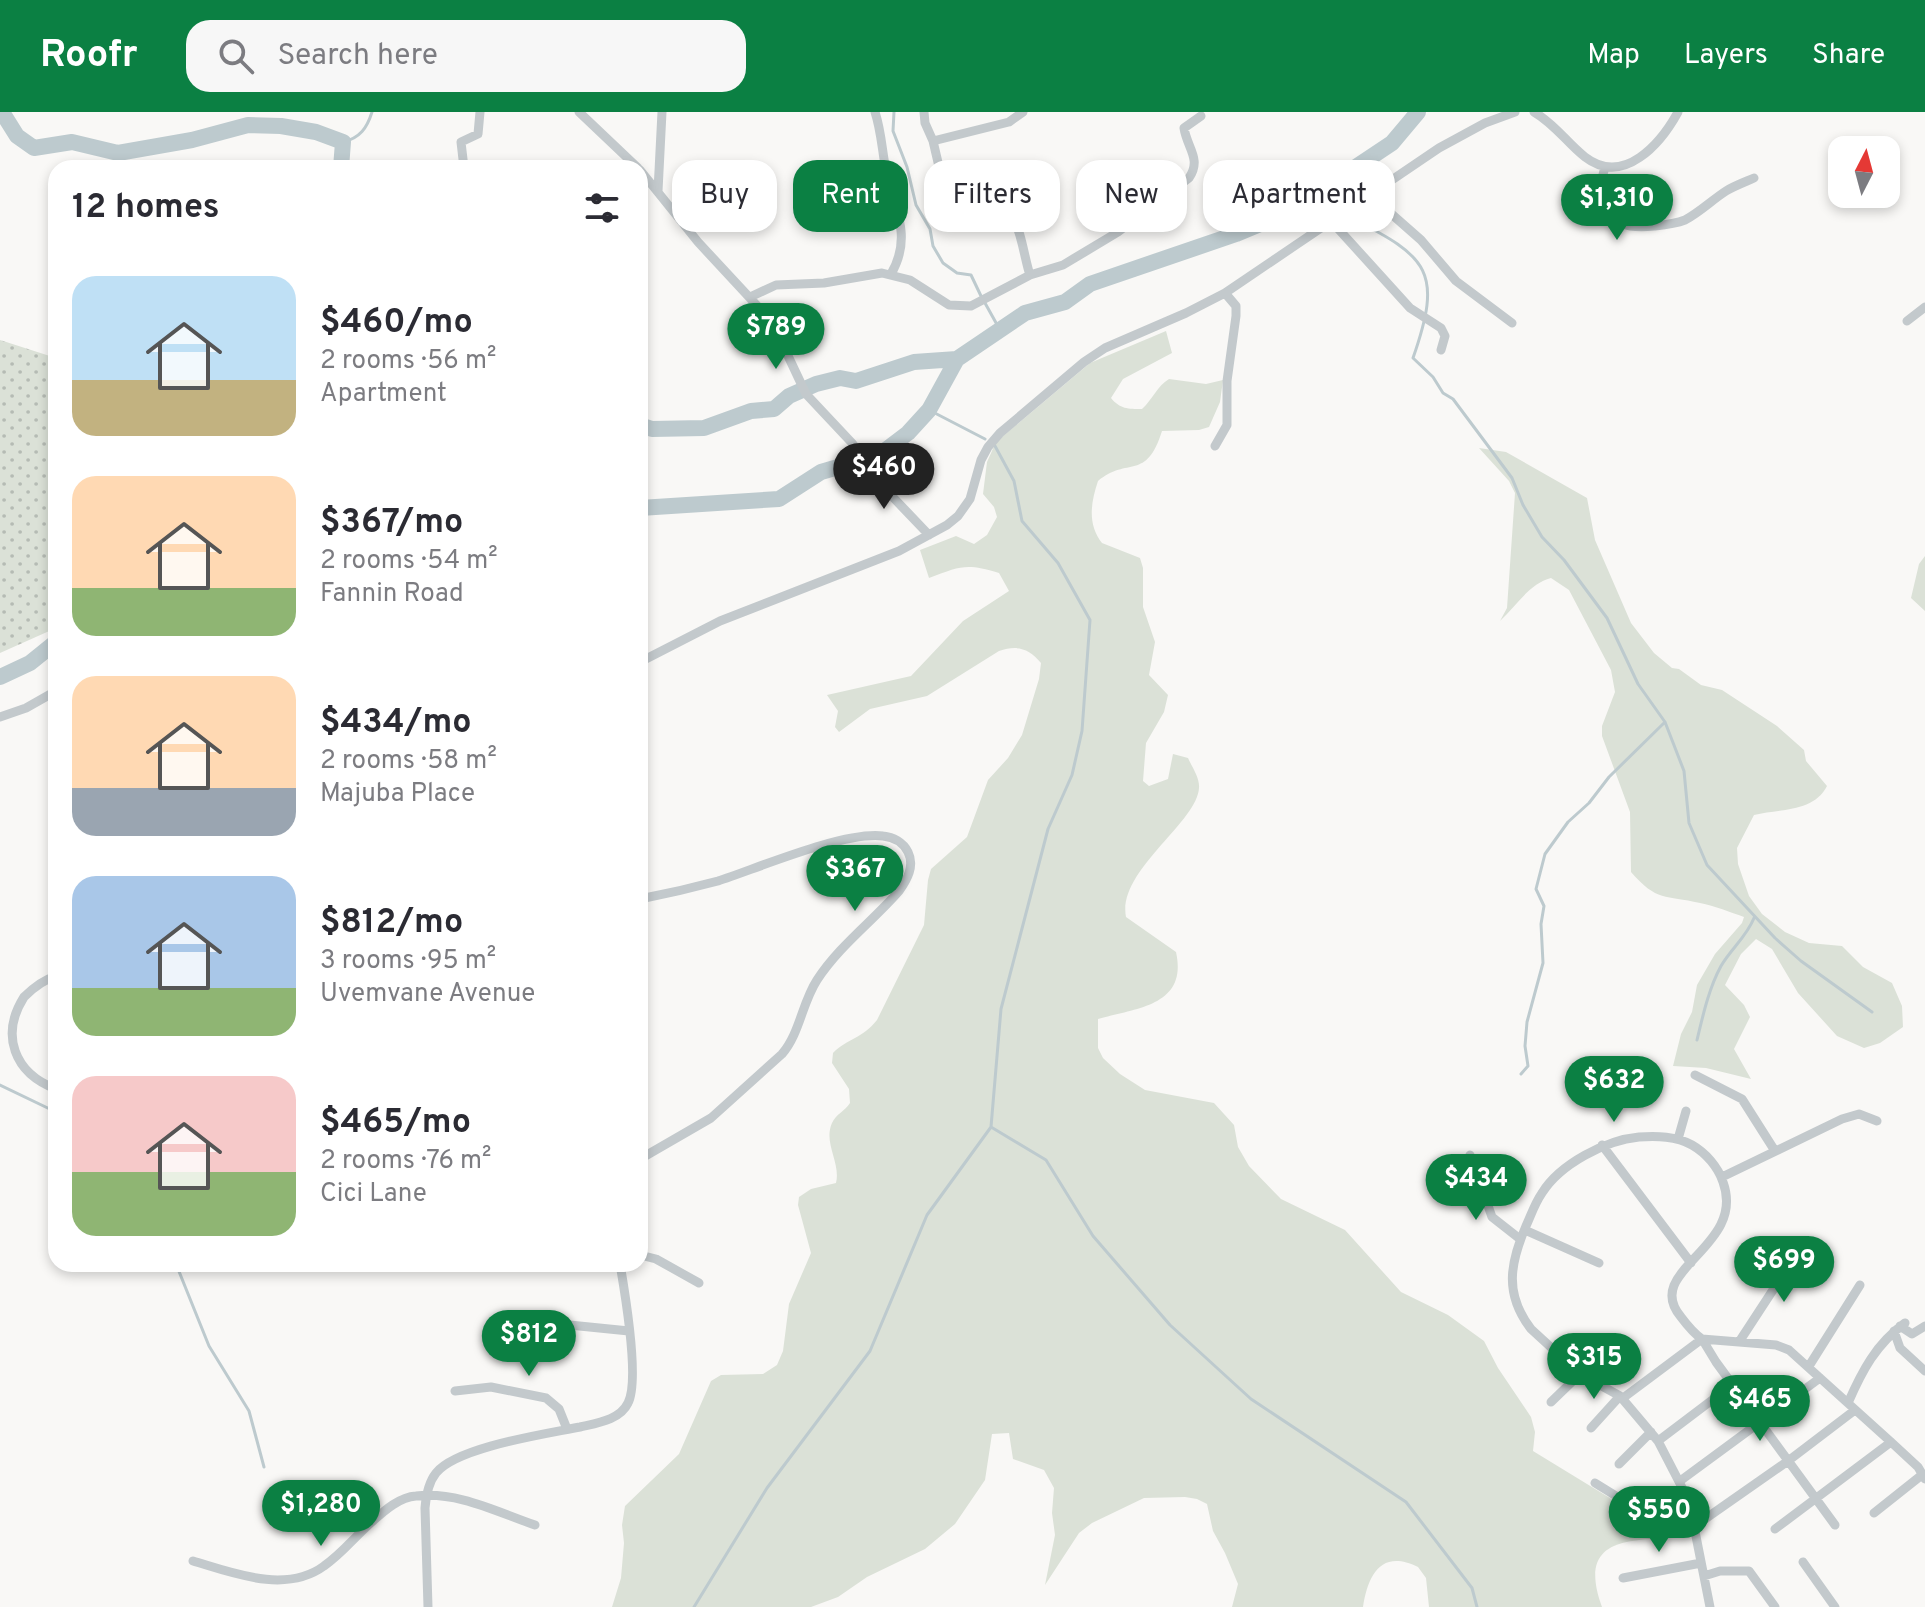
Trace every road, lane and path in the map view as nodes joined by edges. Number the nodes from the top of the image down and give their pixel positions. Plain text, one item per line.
1 (480, 112) edge
2 (579, 112) edge
3 (662, 112) edge
4 (875, 112) edge
5 (924, 112) edge
6 (1023, 112) edge
7 (1515, 112) edge
8 (1534, 112) edge
9 (1201, 116) dead end
10 (1675, 116) edge
11 (933, 141) junction
12 (463, 160) edge
13 (630, 160) edge
14 (1605, 167) junction
15 (1754, 178) dead end
16 (648, 179) edge
17 (1395, 179) edge
18 (658, 191) junction
19 (1395, 217) edge
20 (1317, 232) edge
21 (1341, 232) edge
22 (891, 274) junction
23 (1030, 275) junction
24 (1225, 293) junction
25 (750, 297) junction
26 (1925, 307) edge
27 (1907, 321) dead end
28 (1512, 323) dead end
29 (1441, 350) dead end
30 (1215, 446) dead end
31 (929, 535) junction
32 (648, 658) edge
33 (48, 696) edge
34 (0, 717) edge
35 (648, 897) edge
36 (48, 979) edge
37 (1695, 1075) dead end
38 (48, 1085) edge
39 (1686, 1111) dead end
40 (1877, 1121) dead end
41 (1678, 1139) junction
42 (1602, 1145) junction
43 (1775, 1151) junction
44 (648, 1154) edge
45 (1470, 1155) dead end
46 (1722, 1177) junction
47 (1522, 1234) junction
48 (1801, 1247) dead end
49 (648, 1257) edge
50 (1599, 1263) dead end
51 (1691, 1263) junction
52 (621, 1272) edge
53 (699, 1283) dead end
54 (1860, 1285) dead end
55 (530, 1321) dead end
56 (1925, 1326) edge
57 (1900, 1327) junction
58 (629, 1331) junction
59 (1702, 1339) junction
60 (1739, 1342) junction
61 (1809, 1366) junction
62 (1925, 1371) edge
63 (1580, 1374) junction
64 (1820, 1378) junction
65 (1732, 1385) junction
66 (455, 1391) dead end
67 (1622, 1397) junction
68 (1551, 1402) dead end
69 (1852, 1406) junction
70 (1760, 1422) junction
71 (1591, 1428) dead end
72 (567, 1429) junction
73 (1655, 1436) junction
74 (1891, 1442) junction
75 (1788, 1461) junction
76 (1619, 1464) dead end
77 (1924, 1477) edge
78 (1680, 1481) junction
79 (1595, 1483) dead end
80 (426, 1496) junction
81 (1815, 1499) junction
82 (1874, 1513) dead end
83 (1695, 1524) junction
84 (535, 1525) dead end
85 (1835, 1525) dead end
86 (1775, 1529) dead end
87 (193, 1561) dead end
88 (1803, 1562) dead end
89 (1701, 1563) junction
90 (1704, 1576) junction
91 (1623, 1578) dead end
92 (428, 1607) edge
93 (1710, 1607) edge
94 (1775, 1607) edge
95 (1835, 1607) edge

1 - 12 street
2 - 13 street
3 - 18 street
4 - 22 street
5 - 11 street
6 - 11 street
7 - 17 street
8 - 14 street
9 - 23 street
10 - 14 street
11 - 23 street
14 - 15 street
16 - 18 street
18 - 25 street
19 - 28 street
20 - 24 street
21 - 29 street
22 - 23 street
22 - 25 street
24 - 30 street
24 - 31 street
25 - 31 street
26 - 27 street
31 - 32 street
33 - 34 street
35 - 44 street
36 - 38 street
37 - 43 street
39 - 41 street
40 - 43 street
41 - 42 street
41 - 46 street
42 - 47 street
42 - 51 street
43 - 46 street
45 - 47 street
46 - 51 street
47 - 50 street
47 - 63 street
48 - 60 street
49 - 53 street
51 - 59 street
52 - 58 street
54 - 61 street
55 - 58 street
56 - 57 street
57 - 62 street
57 - 69 street
58 - 72 street
59 - 60 street
59 - 65 street
59 - 67 street
60 - 61 street
61 - 64 street
63 - 67 street
63 - 68 street
64 - 69 street
64 - 70 street
65 - 70 street
65 - 73 street
66 - 72 street
67 - 71 street
67 - 73 street
69 - 74 street
69 - 75 street
70 - 75 street
70 - 78 street
72 - 80 street
73 - 76 street
73 - 78 street
74 - 77 street
74 - 81 street
75 - 81 street
75 - 83 street
77 - 82 street
78 - 83 street
79 - 83 street
80 - 84 street
80 - 87 street
80 - 92 street
81 - 85 street
81 - 86 street
83 - 89 street
88 - 95 street
89 - 90 street
89 - 91 street
90 - 93 street
90 - 94 street

